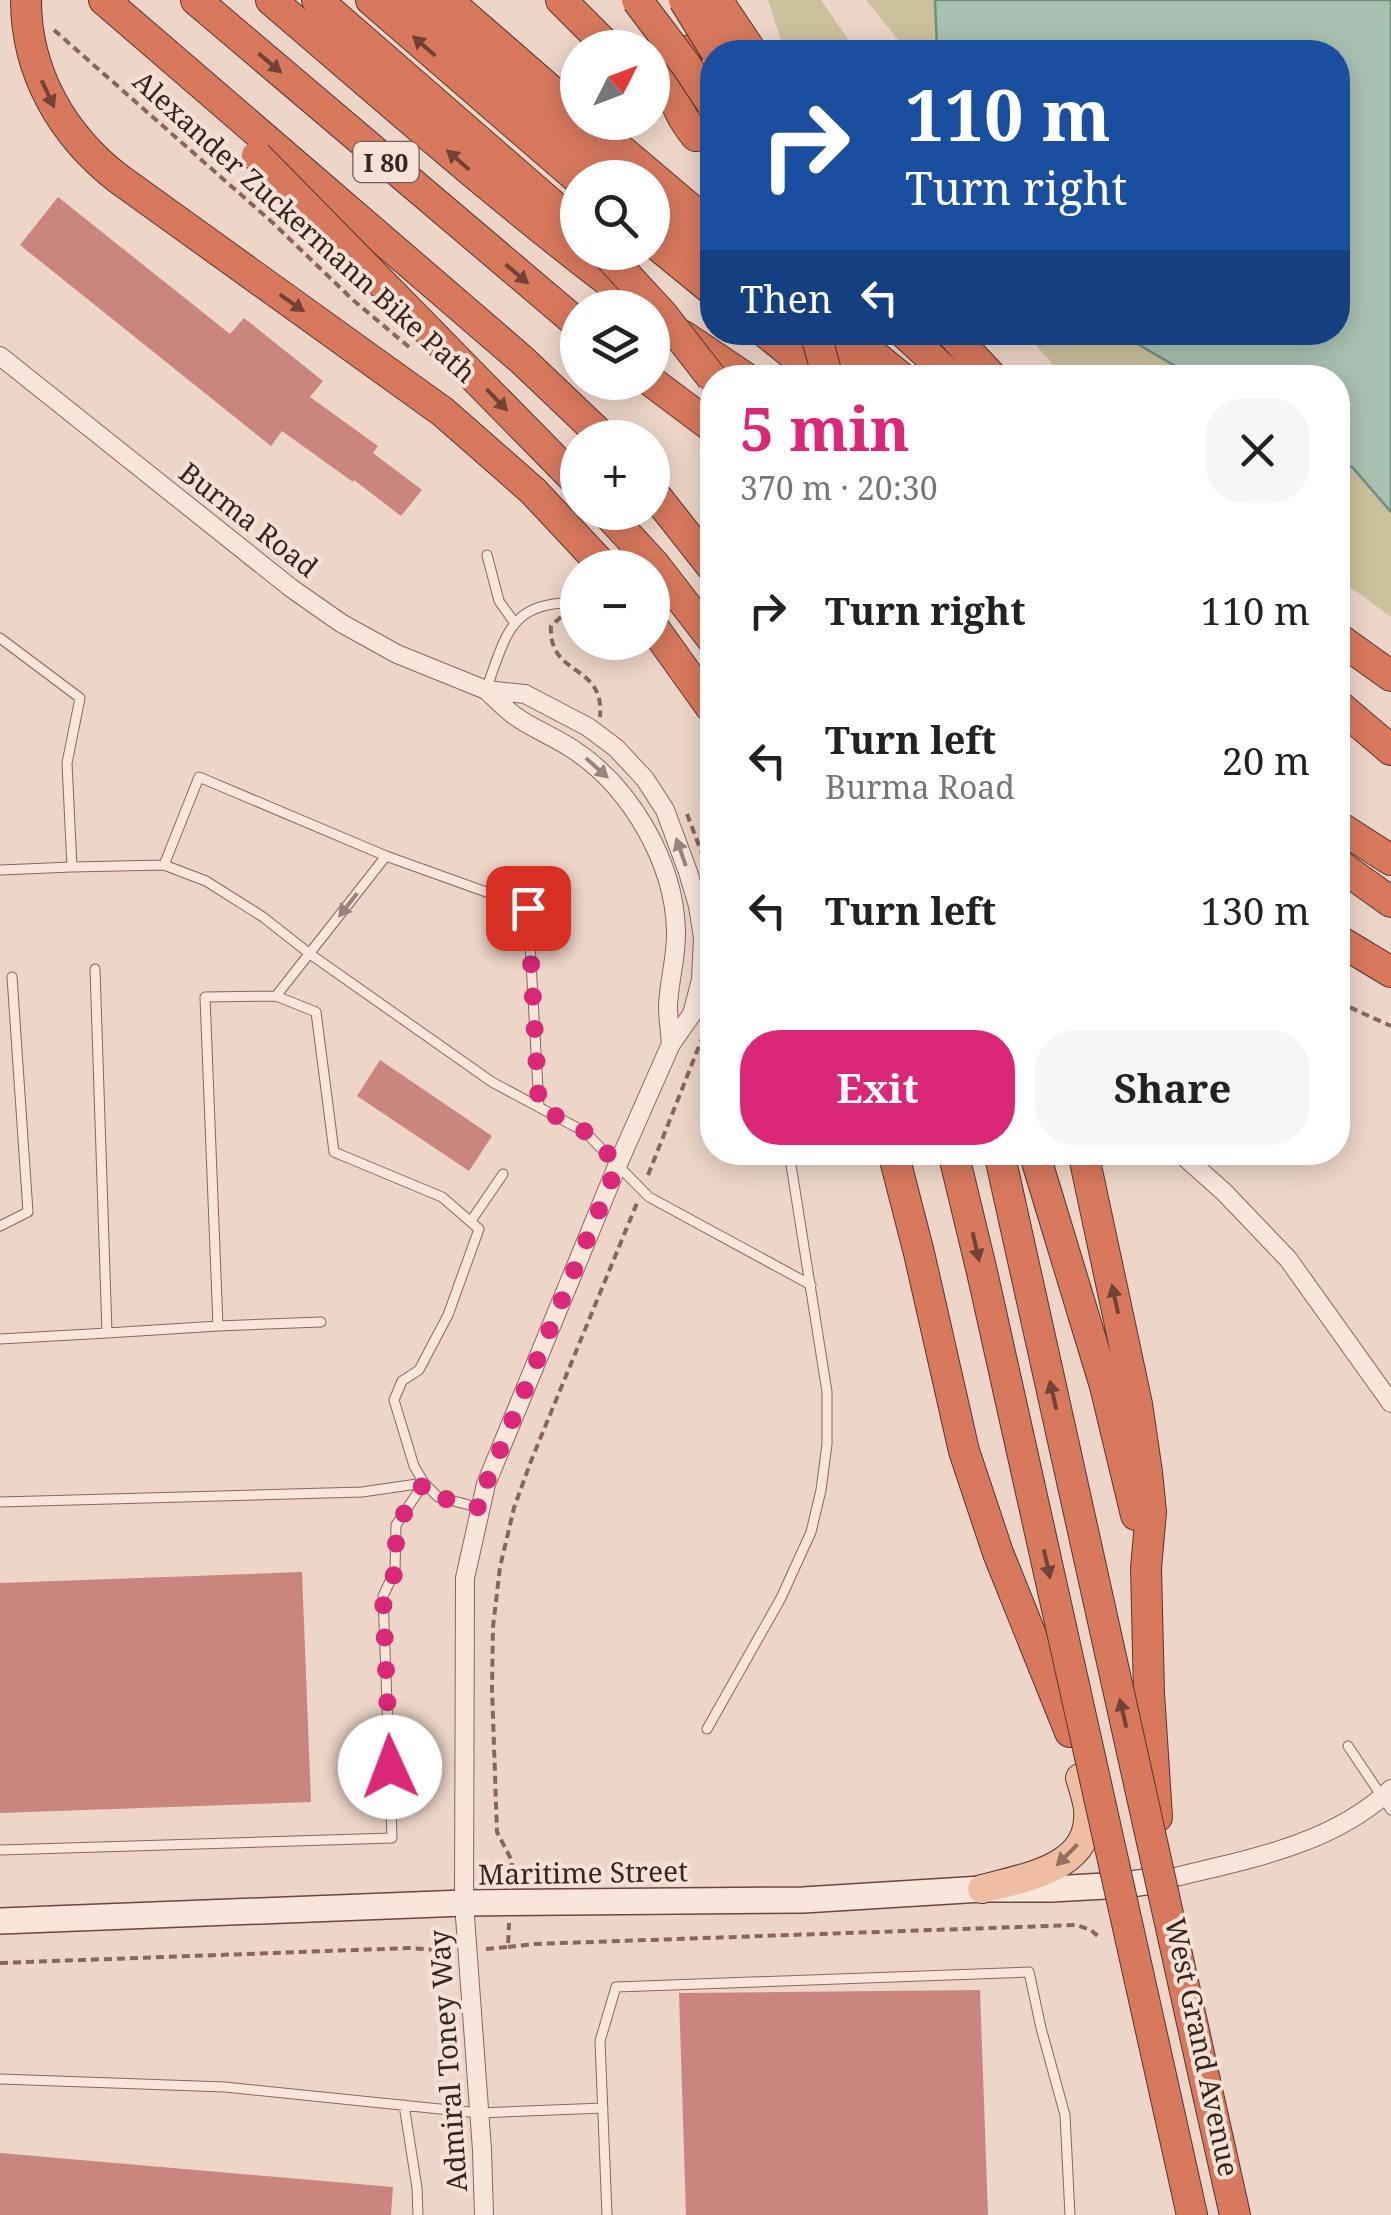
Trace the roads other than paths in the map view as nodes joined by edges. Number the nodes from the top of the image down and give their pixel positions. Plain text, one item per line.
1 (26, 0) edge
2 (104, 0) edge
3 (196, 0) edge
4 (272, 0) edge
5 (317, 0) edge
6 (371, 0) edge
7 (410, 0) edge
8 (447, 0) edge
9 (561, 0) edge
10 (637, 0) edge
11 (684, 0) edge
12 (724, 2) edge
13 (594, 30) edge
14 (708, 40) edge
15 (745, 40) edge
16 (700, 43) edge
17 (700, 52) edge
18 (700, 53) edge
19 (670, 58) edge
20 (700, 86) edge
21 (560, 98) edge
22 (670, 111) edge
23 (700, 139) edge
24 (609, 140) edge
25 (700, 140) edge
26 (263, 148) junction
27 (593, 160) edge
28 (560, 163) edge
29 (560, 211) edge
30 (700, 217) edge
31 (670, 224) edge
32 (700, 248) edge
33 (670, 256) edge
34 (622, 270) edge
35 (700, 280) edge
36 (620, 290) edge
37 (560, 309) edge
38 (670, 326) edge
39 (782, 345) edge
40 (821, 345) edge
41 (861, 345) edge
42 (918, 345) edge
43 (962, 345) edge
44 (0, 356) edge
45 (702, 365) edge
46 (727, 365) edge
47 (808, 365) edge
48 (846, 365) edge
49 (886, 365) edge
50 (938, 365) edge
51 (981, 365) edge
52 (670, 396) edge
53 (700, 418) edge
54 (585, 420) edge
55 (560, 464) edge
56 (670, 514) edge
57 (623, 530) edge
58 (588, 550) edge
59 (700, 552) edge
60 (487, 555) dead end
61 (560, 603) edge
62 (514, 622) junction
63 (700, 623) edge
64 (0, 638) edge
65 (1350, 647) edge
66 (670, 650) edge
67 (1391, 676) edge
68 (486, 690) junction
69 (700, 692) edge
70 (1350, 716) edge
71 (1350, 726) edge
72 (1391, 752) edge
73 (1350, 834) edge
74 (386, 856) junction
75 (1391, 860) edge
76 (164, 865) junction
77 (72, 867) junction
78 (0, 870) edge
79 (1350, 873) edge
80 (1391, 902) edge
81 (700, 918) edge
82 (1350, 947) edge
83 (310, 954) junction
84 (94, 970) dead end
85 (1391, 972) edge
86 (12, 978) dead end
87 (700, 984) edge
88 (276, 996) junction
89 (671, 1044) junction
90 (539, 1107) junction
91 (618, 1164) junction
92 (791, 1165) edge
93 (896, 1165) edge
94 (907, 1165) edge
95 (956, 1165) edge
96 (1001, 1165) edge
97 (1038, 1165) edge
98 (1086, 1165) edge
99 (1194, 1165) edge
100 (504, 1174) dead end
101 (471, 1221) junction
102 (0, 1226) edge
103 (919, 1253) junction
104 (811, 1286) junction
105 (320, 1322) dead end
106 (218, 1326) junction
107 (108, 1333) junction
108 (0, 1339) edge
109 (1391, 1403) edge
110 (424, 1483) junction
111 (0, 1502) edge
112 (481, 1508) junction
113 (1146, 1568) junction
114 (707, 1729) dead end
115 (1070, 1732) junction
116 (1348, 1746) dead end
117 (1388, 1799) edge
118 (0, 1850) edge
119 (1167, 1880) junction
120 (1124, 1885) junction
121 (982, 1889) junction
122 (464, 1904) junction
123 (0, 1920) edge
124 (0, 2079) edge
125 (404, 2106) junction
126 (602, 2108) junction
127 (480, 2113) junction
128 (418, 2215) edge
129 (484, 2215) edge
130 (606, 2215) edge
131 (1070, 2215) edge
132 (1194, 2215) edge
133 (1237, 2215) edge

1 -> 58 highway, bridge
2 - 26 highway
3 -> 37 highway, I 80
36 -> 4 highway
5 - 29 highway
28 -> 6 highway
7 - 27 highway
8 - 21 highway
9 - 13 highway
10 - 20 highway, bridge
11 - 16 highway, bridge
12 - 14 lane
12 - 15 highway, bridge
17 - 19 highway
18 - 23 highway
22 - 25 highway
24 - 30 highway
26 - 54 highway
26 -> 55 highway, bridge
31 - 32 highway
33 - 35 highway
34 - 45 highway, bridge
38 - 46 highway
39 - 47 highway
40 - 48 highway
41 - 49 highway
42 - 50 highway
43 - 51 highway
44 - 68 street, Burma Road
52 - 53 highway
56 - 59 highway
57 - 63 highway
60 - 62 lane
61 - 62 lane
62 - 68 lane
64 - 77 lane
65 - 67 highway
66 - 69 highway, bridge
81 -> 68 street, Burma Road
68 -> 89 street, Burma Road
70 - 72 highway
71 - 72 highway
73 - 75 highway
74 - 76 lane
74 -> 83 lane
74 - 90 lane
76 - 77 lane
76 - 83 lane
77 - 78 lane
79 - 80 highway
82 - 85 highway
83 - 88 lane
83 - 90 lane
84 - 107 lane
86 - 102 lane
89 -> 87 street, Burma Road
88 - 101 lane
88 - 106 lane
89 - 91 street, Burma Road
90 - 91 lane
91 - 104 lane
91 - 112 street, Burma Road
92 - 104 lane
93 - 103 highway
94 - 103 highway
95 -> 132 highway, bridge
133 -> 96 highway, bridge
97 - 113 highway
113 -> 98 highway
99 - 109 street
100 - 101 lane
101 - 110 lane
103 - 115 highway
104 - 114 lane
105 - 106 lane
106 - 107 lane
107 - 108 lane
110 - 111 lane
110 - 112 lane
110 - 118 lane
112 - 122 street, Burma Road
113 - 119 highway
115 - 120 main road, West Grand Avenue
115 -> 121 main road
116 - 117 lane
117 - 119 street
119 - 120 main road, Maritime Street
119 - 133 main road, West Grand Avenue
120 - 121 main road, Maritime Street
120 - 132 main road, West Grand Avenue
121 - 122 main road, Maritime Street
122 - 123 main road, Maritime Street
122 - 127 street, Admiral Toney Way
124 - 125 lane
125 - 127 lane
125 - 128 lane
126 - 127 lane
126 - 130 lane
126 - 131 lane
127 - 129 street, Admiral Toney Way

